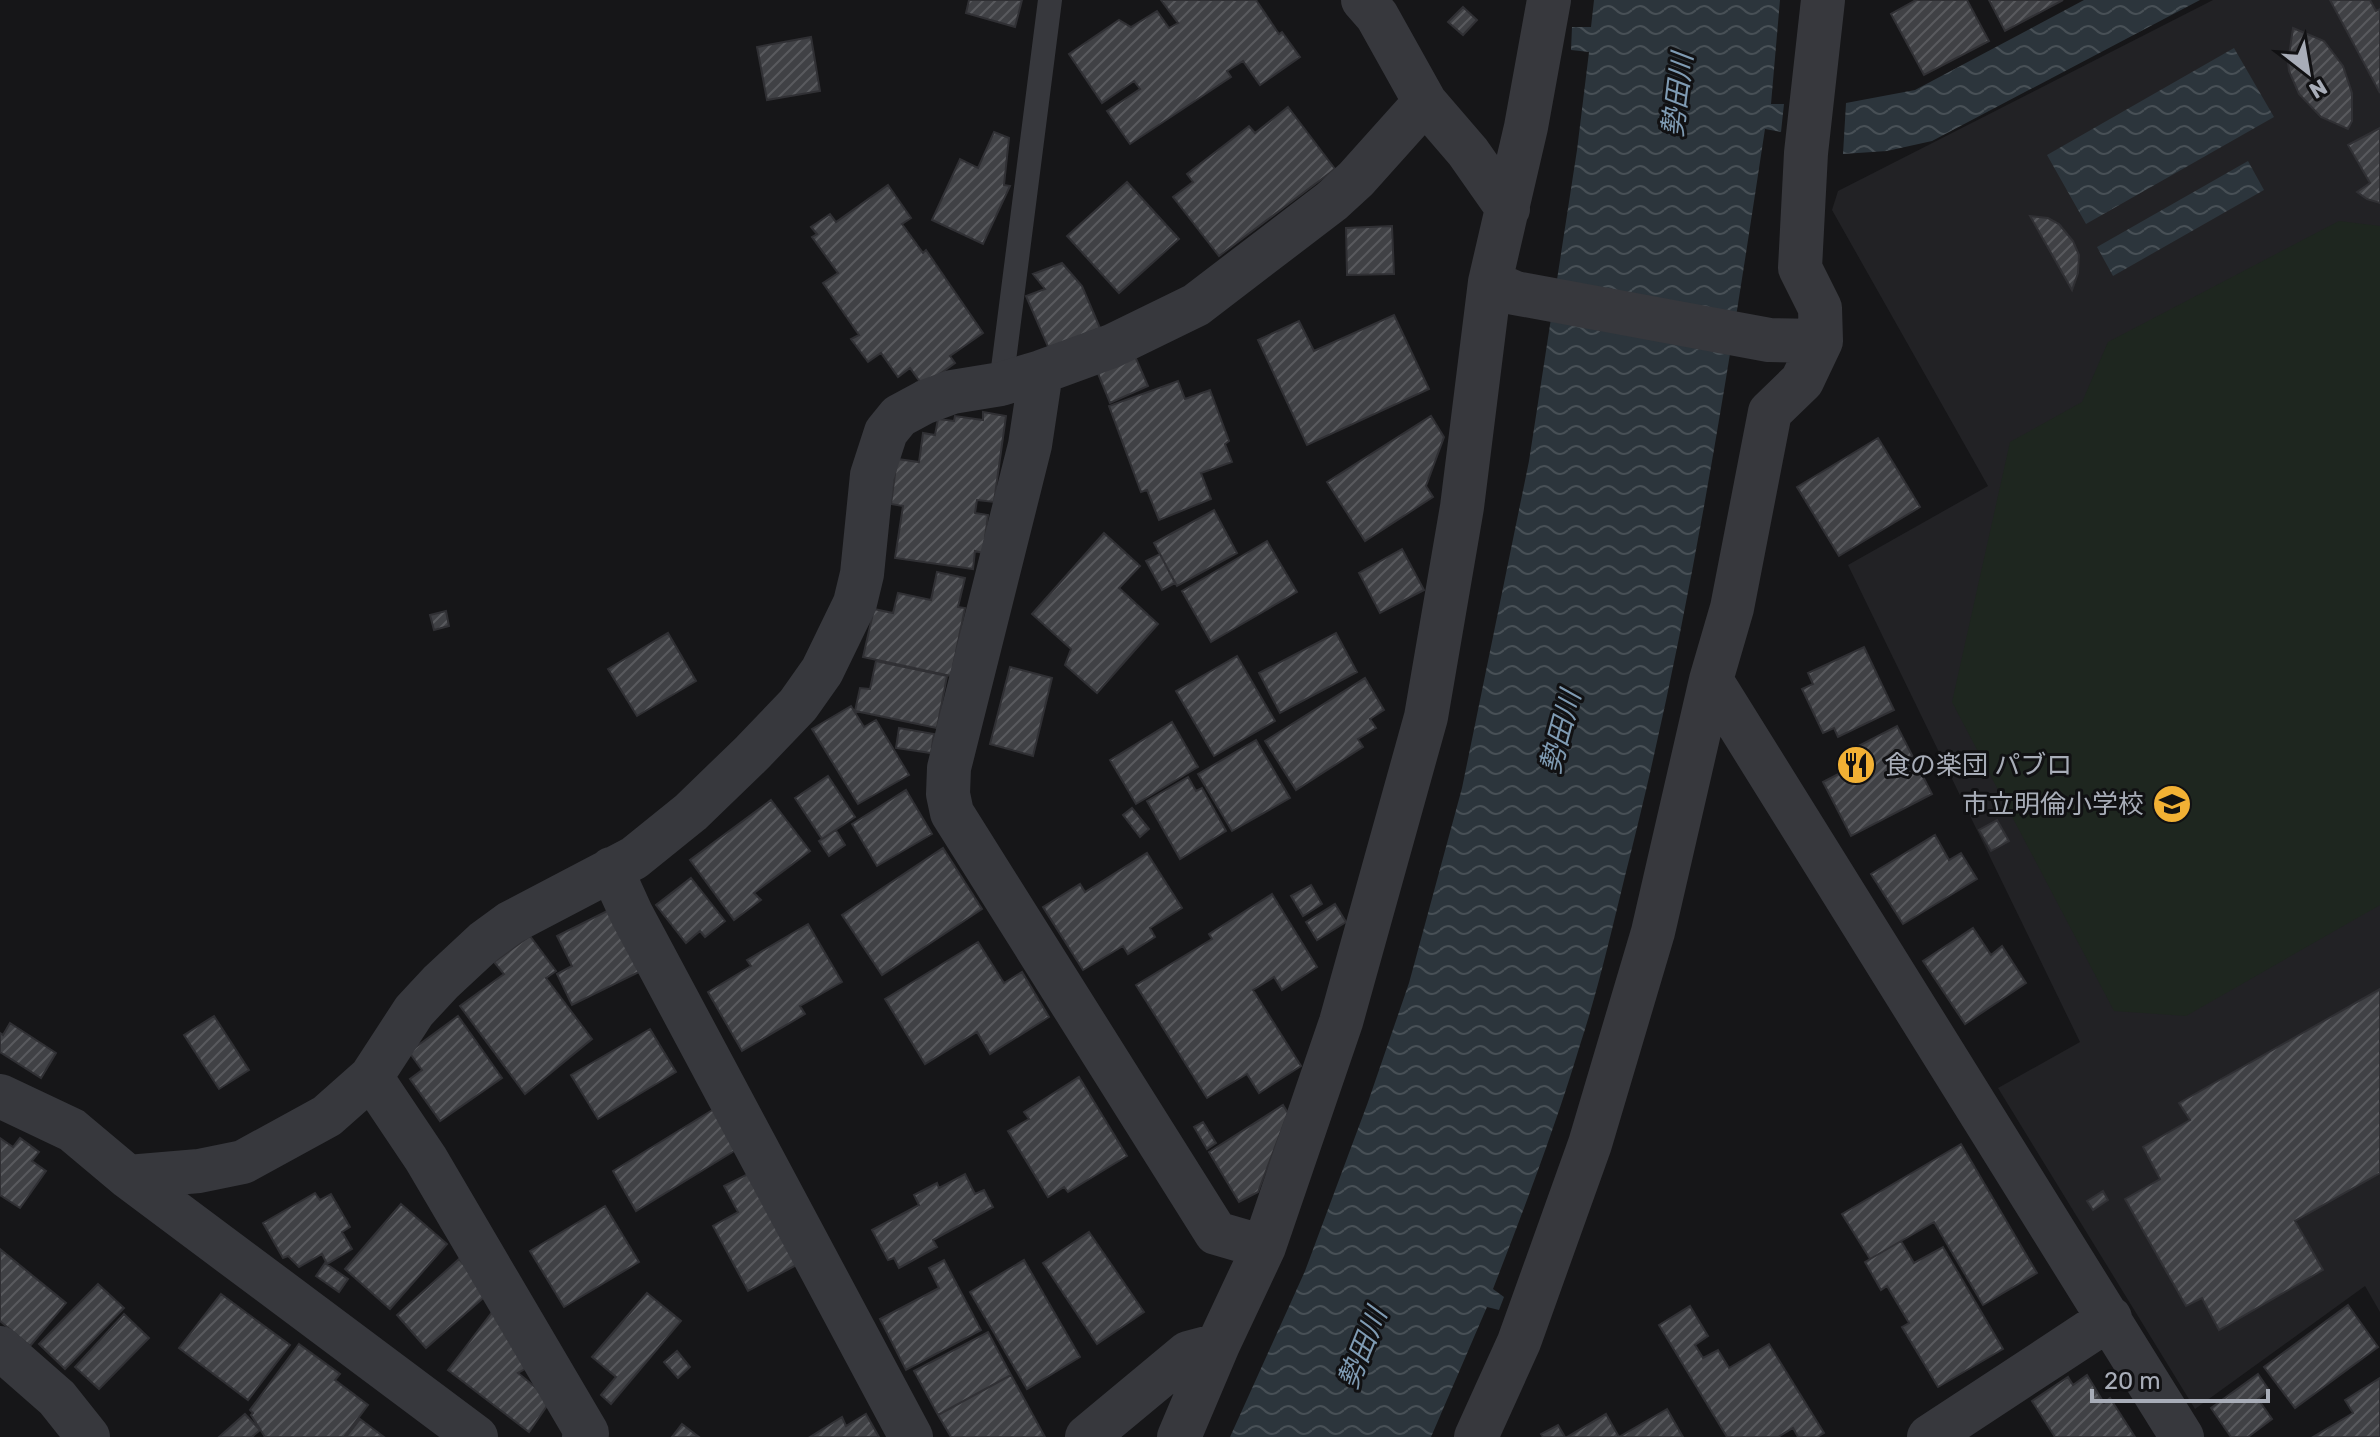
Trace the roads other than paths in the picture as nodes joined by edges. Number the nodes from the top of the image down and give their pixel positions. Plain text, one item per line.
1 (1050, 0) edge
2 (1549, 0) edge
3 (1823, 0) edge
4 (1377, 5) edge
5 (1425, 102) junction
6 (1508, 209) junction
7 (1503, 287) junction
8 (1821, 341) junction
9 (1021, 378) junction
10 (1711, 680) junction
11 (611, 869) junction
12 (371, 1077) junction
13 (0, 1096) edge
14 (128, 1177) junction
15 (1264, 1247) junction
16 (2110, 1318) junction
17 (1218, 1345) junction
18 (0, 1348) edge
19 (88, 1437) edge
20 (476, 1437) edge
21 (584, 1437) edge
22 (911, 1437) edge
23 (1087, 1437) edge
24 (1179, 1437) edge
25 (1476, 1437) edge
26 (1929, 1437) edge
27 (2182, 1437) edge

1 - 9 lane
2 - 6 street
3 - 8 street
4 - 5 street
5 - 6 street
5 - 9 street
6 - 7 street
7 - 8 street
7 - 15 street
8 - 10 street
9 - 11 street
9 - 15 street
10 - 16 street
10 - 25 street
11 - 12 street
11 - 22 street
12 - 14 street
12 - 21 street
13 - 14 street
14 - 20 street
15 - 17 street
16 - 26 street
16 - 27 street
17 - 23 street
17 - 24 street
18 - 19 street

